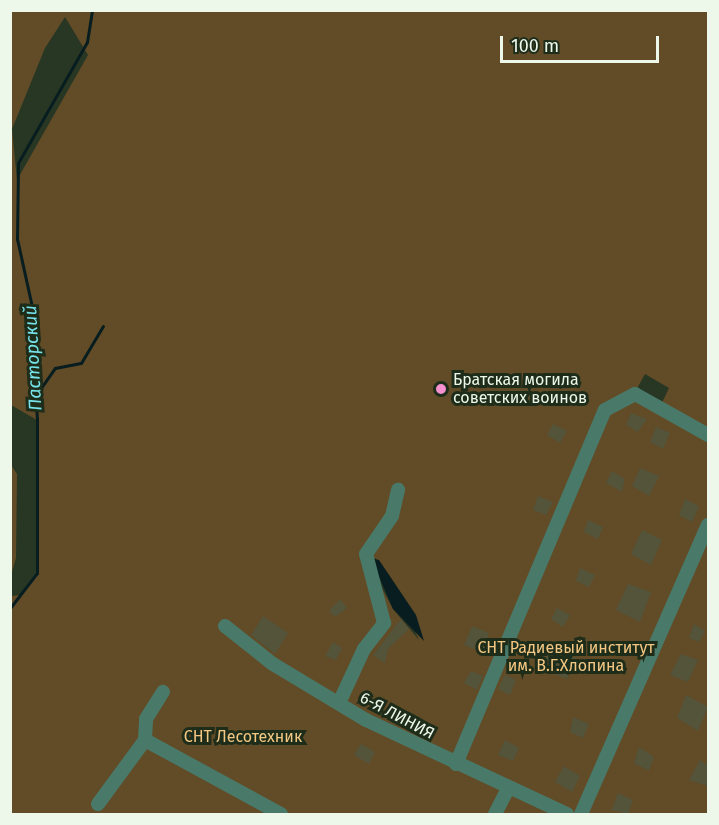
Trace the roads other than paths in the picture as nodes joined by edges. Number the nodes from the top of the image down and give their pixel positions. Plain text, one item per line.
1 (708, 435) edge
2 (398, 490) dead end
3 (708, 525) edge
4 (225, 626) dead end
5 (163, 693) dead end
6 (339, 703) junction
7 (145, 740) junction
8 (456, 764) junction
9 (508, 788) junction
10 (98, 804) dead end
11 (281, 814) edge
12 (495, 814) edge
13 (567, 814) edge
14 (581, 814) edge

1 - 8 street
2 - 6 street
3 - 14 street
4 - 6 street, 6-Я ЛИНИЯ
5 - 7 street
6 - 8 street, 6-Я ЛИНИЯ
7 - 10 street
7 - 11 street
8 - 9 street, 6-Я ЛИНИЯ
9 - 12 street
9 - 13 street, 6-Я ЛИНИЯ

